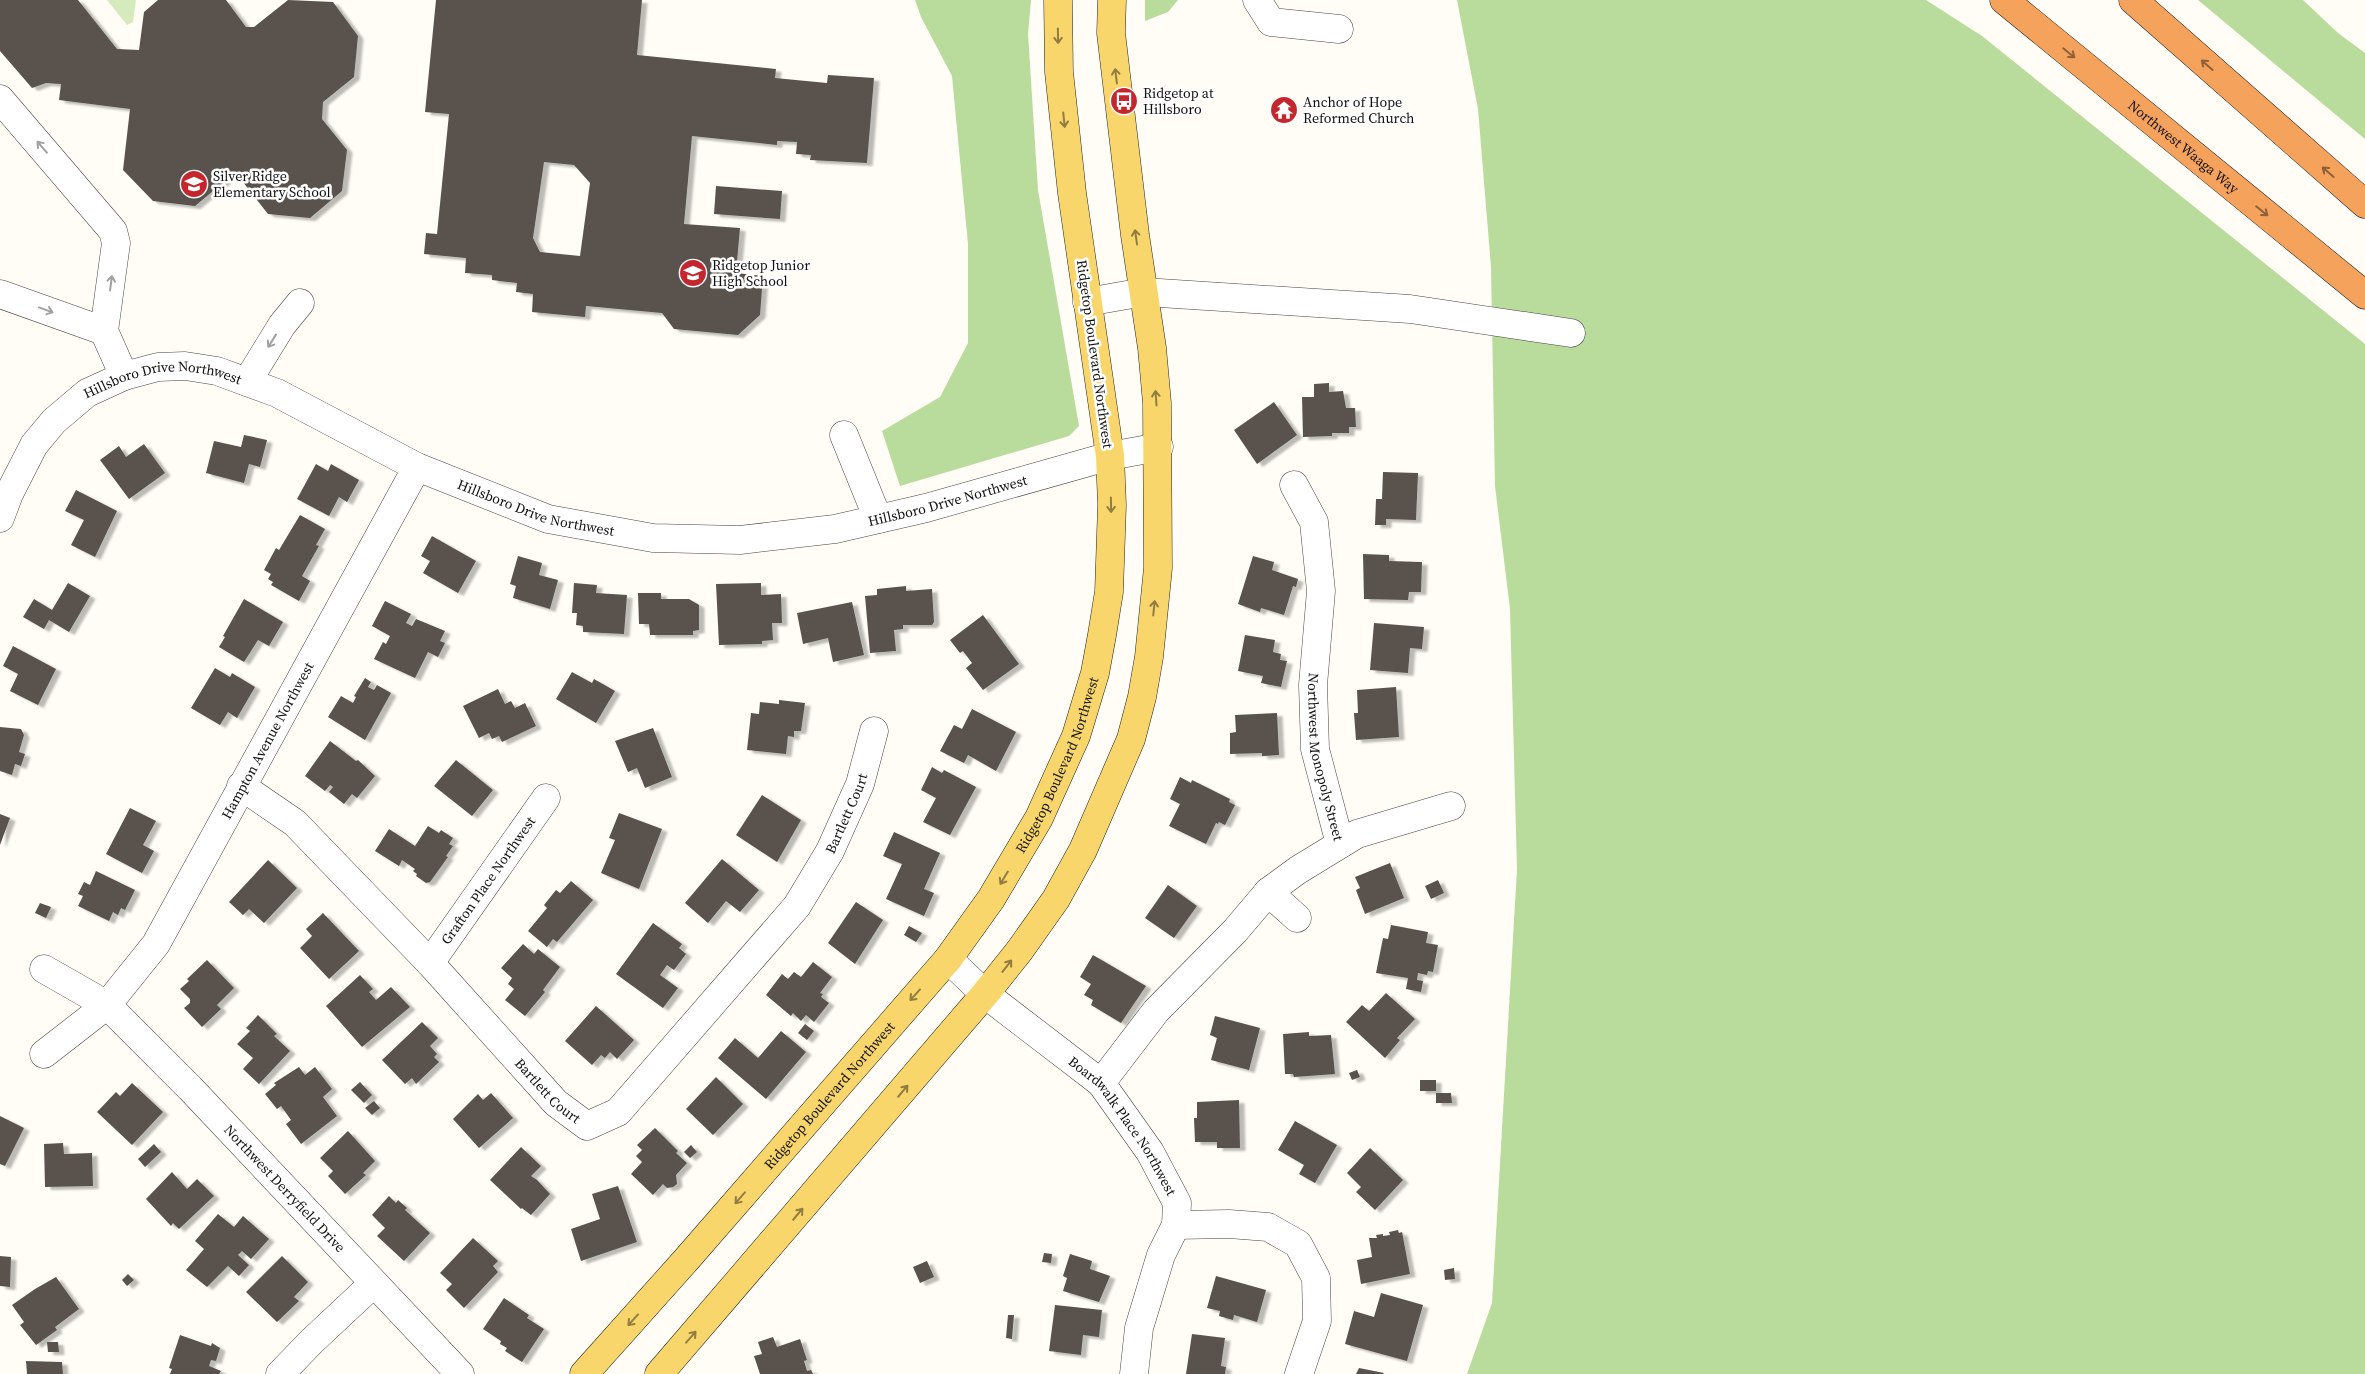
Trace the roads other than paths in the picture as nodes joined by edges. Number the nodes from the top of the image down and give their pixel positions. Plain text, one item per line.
1 (1058, 0) edge
2 (1112, 0) edge
3 (1257, 0) edge
4 (1998, 0) edge
5 (2004, 0) edge
6 (2133, 0) edge
7 (2037, 27) junction
8 (1339, 29) dead end
9 (0, 100) edge
10 (2365, 204) edge
11 (1144, 292) junction
12 (0, 294) edge
13 (2365, 295) edge
14 (1087, 302) junction
15 (300, 303) dead end
16 (104, 331) junction
17 (1571, 333) dead end
18 (124, 376) junction
19 (246, 382) junction
20 (844, 435) dead end
21 (1159, 447) junction
22 (1110, 456) junction
23 (416, 467) junction
24 (1294, 485) dead end
25 (0, 518) edge
26 (878, 519) junction
27 (874, 730) dead end
28 (242, 786) junction
29 (546, 798) dead end
30 (1451, 806) dead end
31 (1340, 844) junction
32 (1268, 892) junction
33 (1297, 918) dead end
34 (948, 959) junction
35 (430, 963) junction
36 (44, 969) dead end
37 (985, 994) junction
38 (107, 1004) junction
39 (44, 1054) dead end
40 (1102, 1083) junction
41 (1176, 1225) junction
42 (373, 1284) junction
43 (280, 1374) edge
44 (460, 1374) edge
45 (584, 1374) edge
46 (659, 1374) edge
47 (1134, 1374) edge
48 (1299, 1374) edge

1 -> 14 main road, Ridgetop Boulevard Northwest
11 -> 2 main road
3 - 8 street
4 - 7 highway
5 - 7 highway, Northwest Waaga Way
10 -> 6 highway
7 -> 13 highway, Northwest Waaga Way
16 -> 9 street
11 - 14 street
11 - 17 street
21 -> 11 main road
12 -> 16 street
14 - 22 main road, Ridgetop Boulevard Northwest
15 -> 19 street
16 - 18 street
18 - 19 street, Hillsboro Drive Northwest
18 - 25 street, Hillsboro Drive Northwest
19 - 23 street, Hillsboro Drive Northwest
20 - 26 street
21 - 22 street, Hillsboro Drive Northwest
37 -> 21 main road
22 - 26 street, Hillsboro Drive Northwest
22 -> 34 main road, Ridgetop Boulevard Northwest
23 - 26 street, Hillsboro Drive Northwest
23 - 28 street, Hampton Avenue Northwest
24 - 31 street, Northwest Monopoly Street
27 - 35 street, Bartlett Court
28 - 35 street, Bartlett Court
28 - 38 street, Hampton Avenue Northwest
29 - 35 street, Grafton Place Northwest
30 - 31 street
31 - 32 street, Northwest Monopoly Street
32 - 33 street
32 - 40 street, Northwest Monopoly Street
34 - 37 street, Boardwalk Place Northwest
34 -> 45 main road, Ridgetop Boulevard Northwest
36 - 38 street, Northwest Derryfield Drive
37 - 40 street, Boardwalk Place Northwest
46 -> 37 main road
38 - 39 street, Hampton Avenue Northwest
38 - 42 street, Northwest Derryfield Drive
40 - 41 street, Boardwalk Place Northwest
41 - 47 street, Boardwalk Place Northwest
41 - 48 street
42 - 43 street
42 - 44 street, Northwest Derryfield Drive

